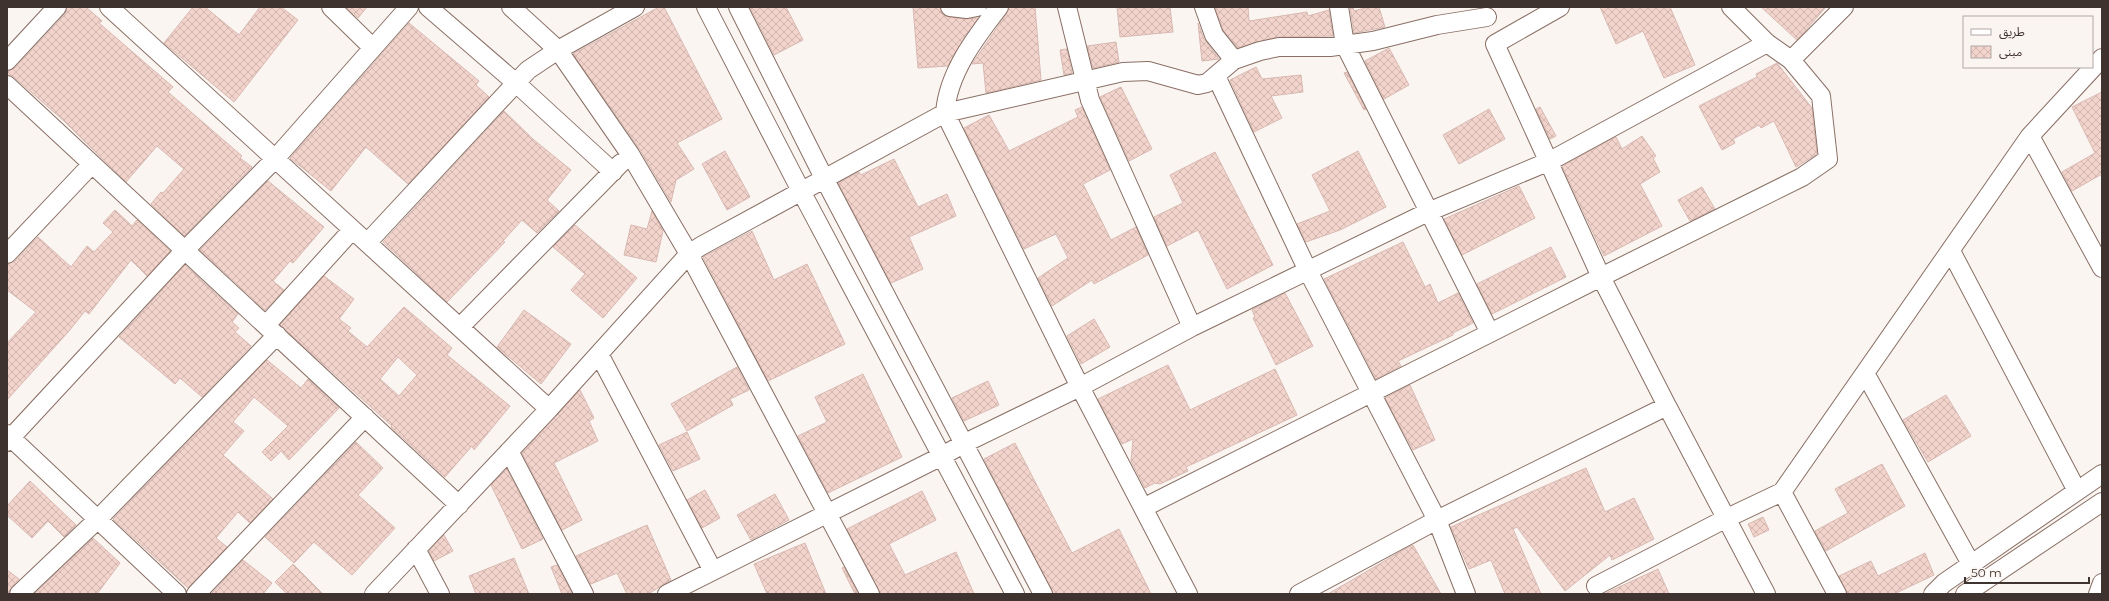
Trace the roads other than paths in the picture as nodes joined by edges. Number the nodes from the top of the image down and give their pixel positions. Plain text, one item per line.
1 (57, 7) edge
2 (109, 7) edge
3 (331, 7) edge
4 (409, 7) edge
5 (428, 7) edge
6 (511, 7) edge
7 (635, 7) edge
8 (706, 7) edge
9 (738, 7) edge
10 (950, 7) edge
11 (977, 7) edge
12 (999, 7) edge
13 (1067, 7) edge
14 (1204, 7) edge
15 (1339, 7) edge
16 (1560, 7) edge
17 (1731, 7) edge
18 (1844, 7) edge
19 (1486, 12) edge
20 (1767, 43) junction
21 (1495, 44) junction
22 (1345, 45) junction
23 (373, 48) junction
24 (558, 50) junction
25 (2102, 58) edge
26 (1234, 60) junction
27 (1791, 60) junction
28 (7, 62) edge
29 (2093, 68) edge
30 (2093, 68) edge
31 (1216, 76) junction
32 (1084, 82) junction
33 (516, 83) junction
34 (7, 85) edge
35 (945, 113) junction
36 (2030, 136) junction
37 (630, 154) junction
38 (275, 159) junction
39 (1550, 161) junction
40 (92, 164) junction
41 (613, 172) junction
42 (824, 178) junction
43 (801, 191) junction
44 (1428, 212) junction
45 (352, 230) junction
46 (367, 243) junction
47 (185, 250) junction
48 (1951, 251) junction
49 (7, 254) edge
50 (690, 254) junction
51 (2102, 268) edge
52 (1308, 272) junction
53 (1601, 277) junction
54 (460, 326) junction
55 (1192, 327) junction
56 (271, 330) junction
57 (1490, 333) junction
58 (599, 354) junction
59 (1865, 373) junction
60 (1080, 387) junction
61 (1372, 394) junction
62 (1667, 406) junction
63 (549, 409) junction
64 (365, 417) junction
65 (8, 438) edge
66 (965, 442) junction
67 (509, 451) junction
68 (942, 456) junction
69 (2102, 474) edge
70 (2077, 491) junction
71 (1782, 492) junction
72 (2102, 502) edge
73 (459, 505) junction
74 (1143, 508) junction
75 (828, 512) junction
76 (98, 519) junction
77 (1725, 519) junction
78 (1437, 520) junction
79 (416, 549) junction
80 (1971, 564) junction
81 (713, 571) junction
82 (2102, 584) edge
83 (1592, 591) edge
84 (18, 594) edge
85 (177, 594) edge
86 (196, 594) edge
87 (374, 594) edge
88 (440, 594) edge
89 (584, 594) edge
90 (667, 594) edge
91 (870, 594) edge
92 (1015, 594) edge
93 (1043, 594) edge
94 (1188, 594) edge
95 (1299, 594) edge
96 (1466, 594) edge
97 (1766, 594) edge
98 (1837, 594) edge
99 (1933, 594) edge
100 (1965, 594) edge
101 (2098, 594) edge

1 - 28 street
2 - 38 street
3 - 23 street
4 - 23 street
5 - 33 street
6 - 24 street
7 - 24 street
8 - 43 street
9 - 42 street
10 - 11 street
12 - 35 street
13 - 32 street
14 - 26 street
15 - 22 street
16 - 21 street
17 - 20 street
18 - 27 street
19 - 21 street
19 - 22 street
20 - 27 street
20 - 39 street
21 - 39 street
22 - 26 street
22 - 44 street
23 - 38 street
24 - 33 street
24 - 37 street
25 - 30 street
26 - 31 street
27 - 53 street
29 - 36 street
31 - 32 street
31 - 52 street
32 - 35 street
32 - 55 street
33 - 41 street
33 - 46 street
34 - 40 street
35 - 42 street
35 - 60 street
36 - 48 street
36 - 51 street
37 - 41 street
37 - 50 street
38 - 45 street
38 - 47 street
39 - 44 street
39 - 53 street
40 - 47 street
40 - 49 street
41 - 54 street
42 - 43 street
42 - 66 street
43 - 50 street
43 - 68 street
44 - 52 street
44 - 57 street
45 - 46 street
45 - 56 street
46 - 54 street
47 - 56 street
47 - 65 street
48 - 59 street
48 - 70 street
50 - 58 street
50 - 75 street
52 - 55 street
52 - 61 street
53 - 57 street
53 - 62 street
54 - 63 street
55 - 60 street
56 - 64 street
56 - 76 street
57 - 61 street
58 - 63 street
58 - 81 street
59 - 71 street
59 - 80 street
60 - 66 street
60 - 74 street
61 - 74 street
61 - 78 street
62 - 77 street
62 - 78 street
63 - 67 street
64 - 73 street
64 - 86 street
65 - 76 street
66 - 68 street
66 - 93 street
67 - 73 street
67 - 89 street
68 - 75 street
68 - 92 street
69 - 70 street
70 - 80 street
71 - 77 street
71 - 98 street
72 - 100 street
73 - 79 street
74 - 94 street
75 - 81 street
75 - 91 street
76 - 84 street
76 - 85 street
77 - 83 street
77 - 97 street
78 - 95 street
78 - 96 street
79 - 87 street
79 - 88 street
80 - 99 street
81 - 90 street
82 - 101 street

